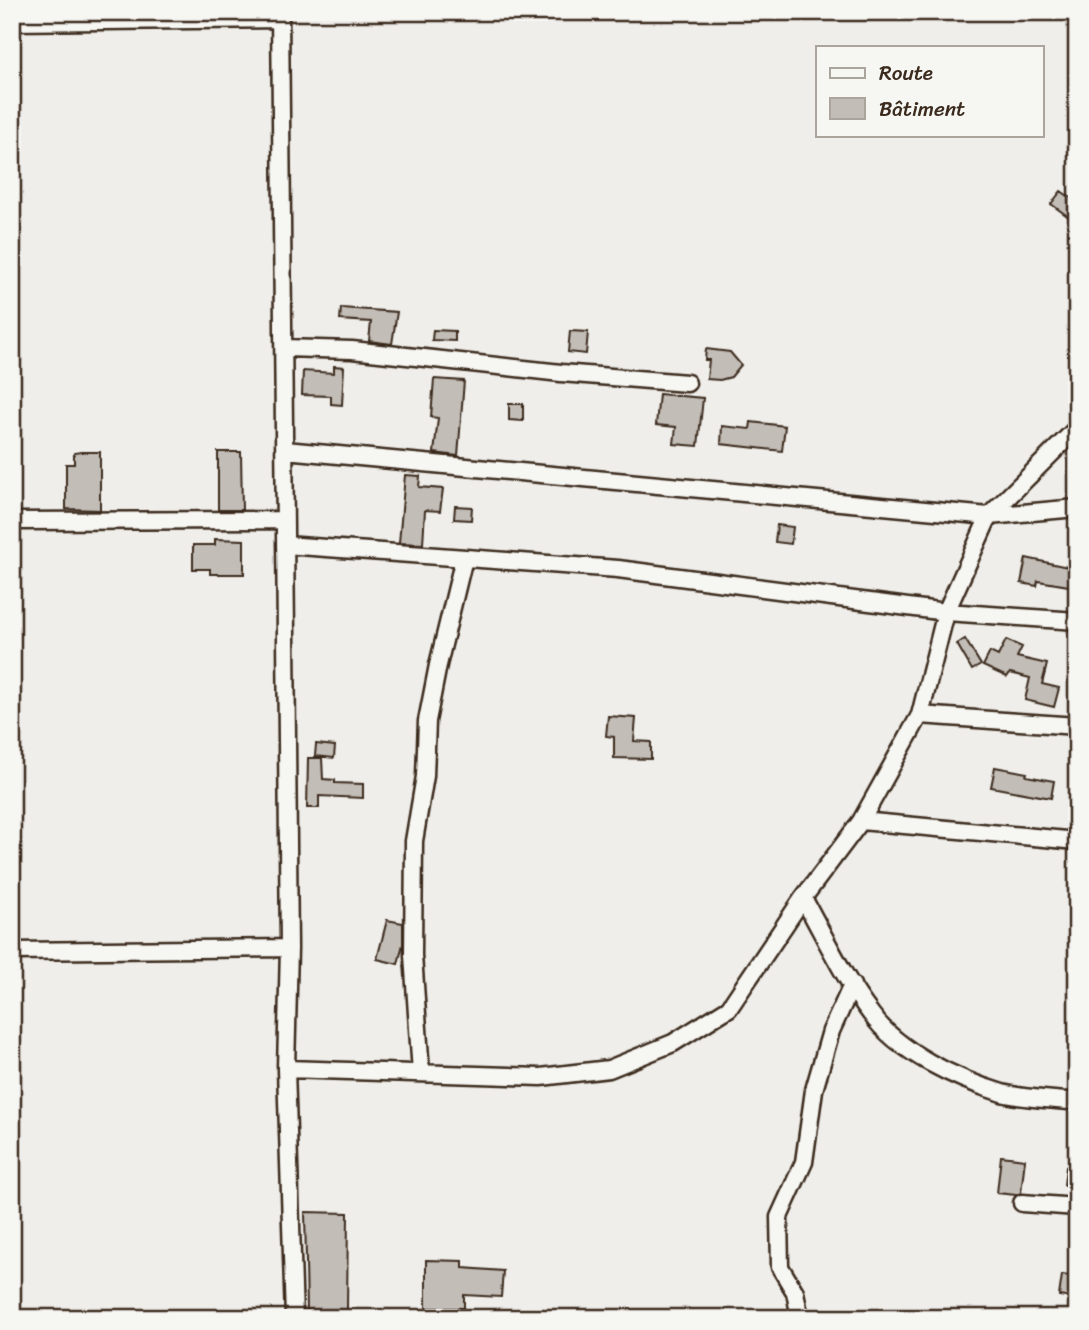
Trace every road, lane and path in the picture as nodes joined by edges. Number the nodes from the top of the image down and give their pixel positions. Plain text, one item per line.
1 (280, 16) edge
2 (12, 22) edge
3 (284, 348) junction
4 (687, 383) dead end
5 (1077, 428) edge
6 (285, 450) junction
7 (1077, 508) edge
8 (989, 516) junction
9 (285, 520) junction
10 (12, 521) edge
11 (285, 545) junction
12 (464, 558) junction
13 (946, 612) junction
14 (1077, 621) edge
15 (919, 715) junction
16 (1077, 726) edge
17 (861, 821) junction
18 (1077, 841) edge
19 (803, 898) junction
20 (289, 948) junction
21 (12, 951) edge
22 (852, 985) junction
23 (286, 1069) junction
24 (422, 1073) junction
25 (1077, 1102) edge
26 (1022, 1203) dead end
27 (1077, 1207) edge
28 (295, 1318) edge
29 (800, 1318) edge

1 - 2 street
1 - 3 street
3 - 4 street
3 - 6 street
5 - 8 street
6 - 8 street
6 - 9 street
7 - 8 street
8 - 13 street
9 - 10 street
9 - 11 street
11 - 12 street
11 - 20 street
12 - 13 street
12 - 24 street
13 - 14 street
13 - 15 street
15 - 16 street
15 - 17 street
17 - 18 street
17 - 19 street
19 - 22 street
19 - 24 street
20 - 21 street
20 - 23 street
22 - 25 street
22 - 29 street
23 - 24 street
23 - 28 street
26 - 27 street

